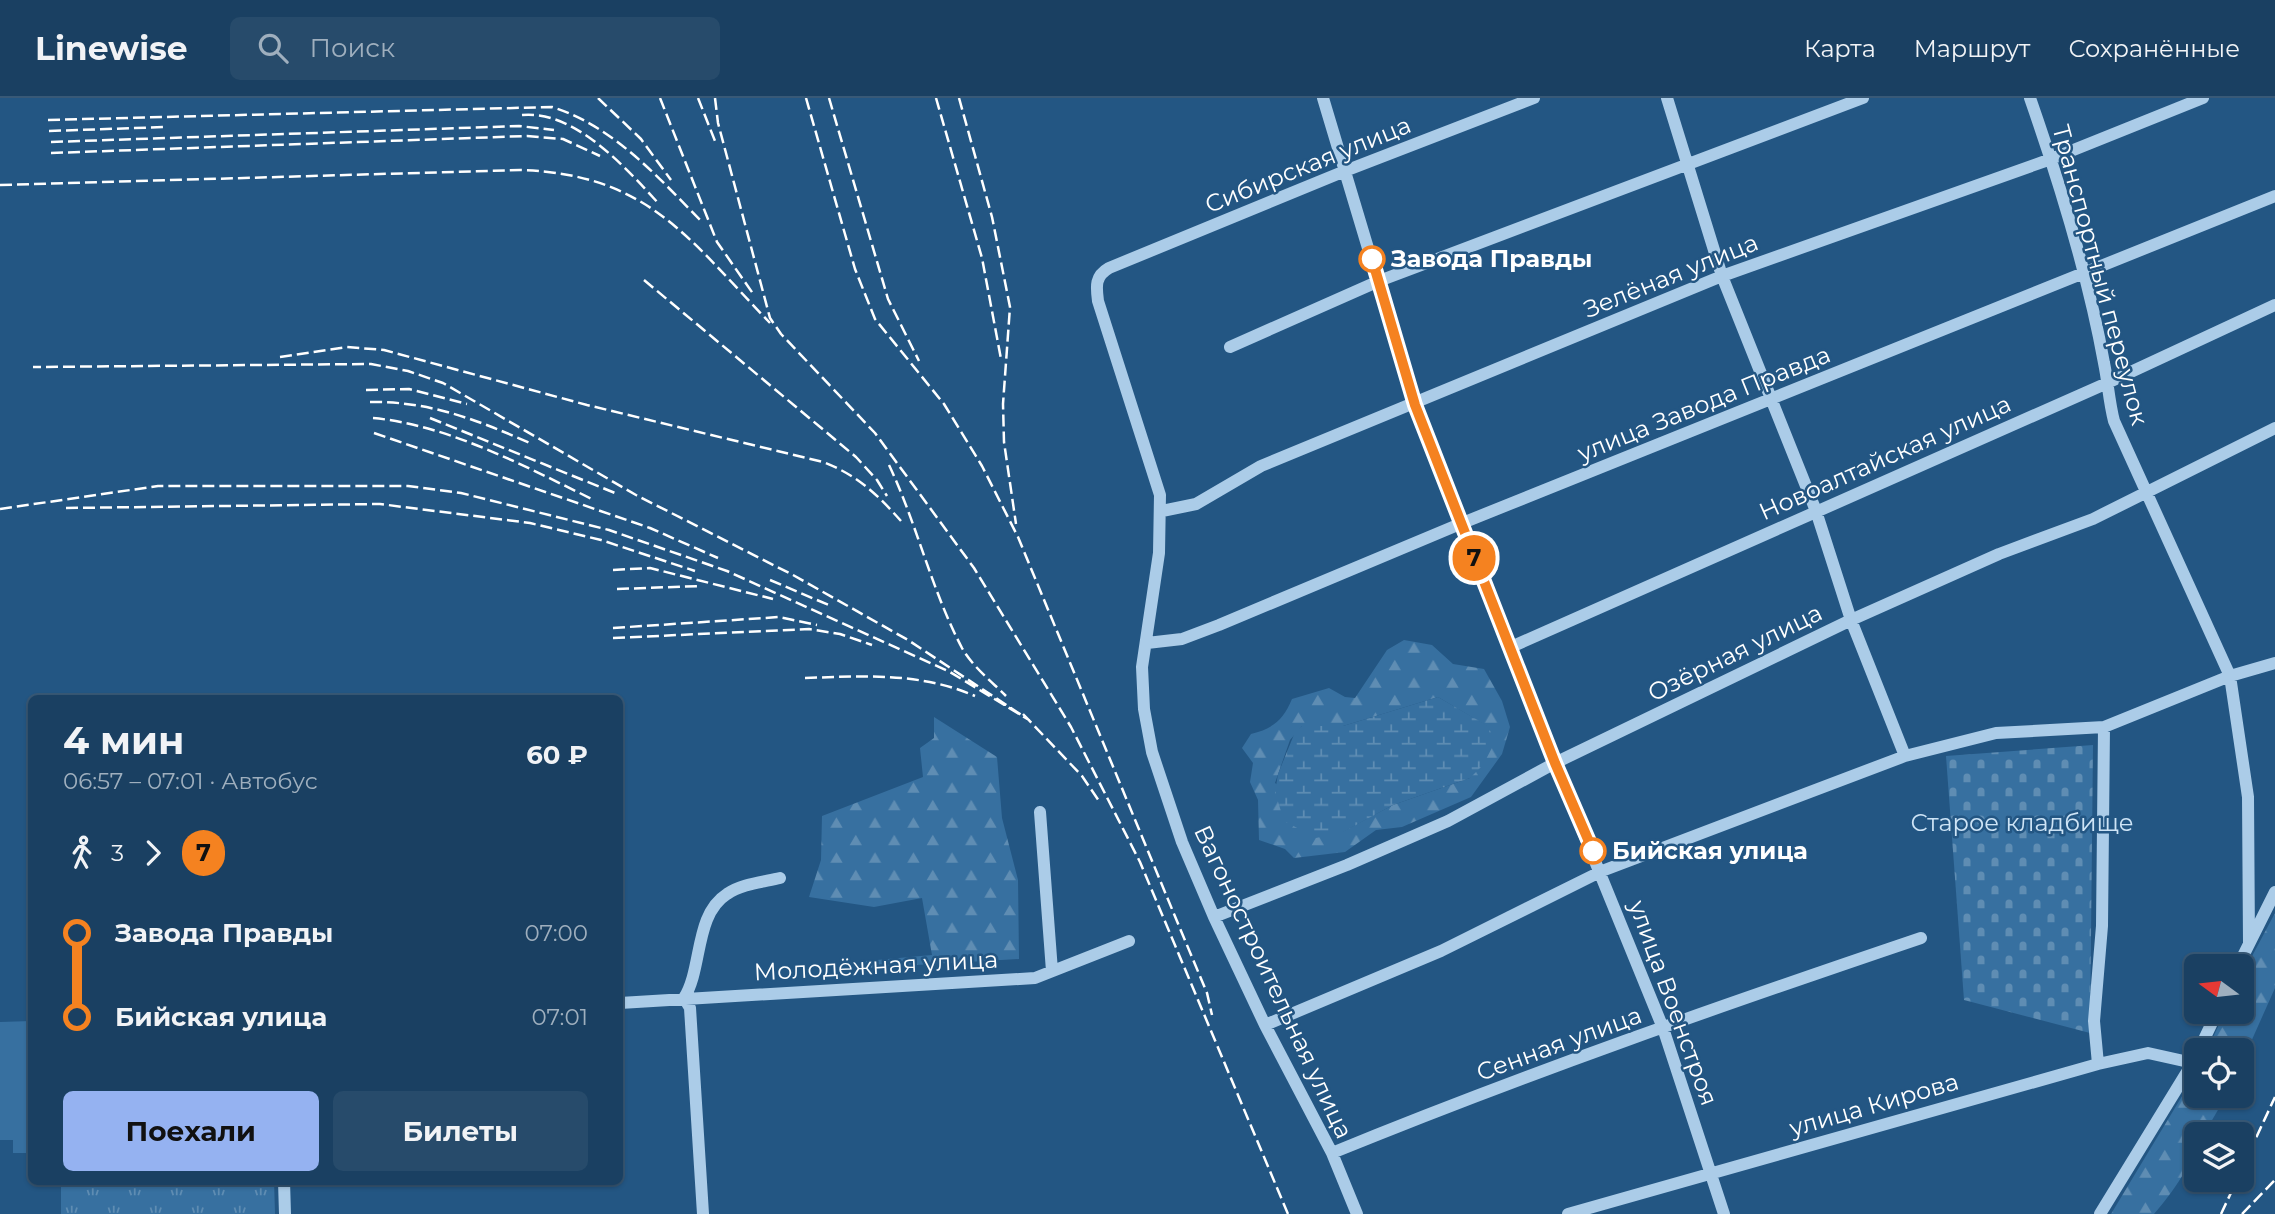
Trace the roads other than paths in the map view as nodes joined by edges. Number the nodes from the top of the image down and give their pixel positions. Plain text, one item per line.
1 (1323, 98) edge
2 (1534, 98) edge
3 (1667, 98) edge
4 (1863, 98) edge
5 (2030, 98) edge
6 (2203, 98) edge
7 (2051, 159) junction
8 (1688, 164) junction
9 (1345, 171) junction
10 (2275, 197) edge
11 (2082, 272) junction
12 (1100, 275) joint
13 (1722, 276) junction
14 (1379, 281) junction
15 (2275, 305) edge
16 (1230, 347) dead end
17 (2105, 384) junction
18 (1770, 400) junction
19 (1415, 405) junction
20 (2275, 428) edge
21 (2145, 494) junction
22 (1162, 511) junction
23 (1816, 511) junction
24 (1460, 524) junction
25 (1851, 620) junction
26 (1147, 643) junction
27 (1511, 647) junction
28 (2275, 663) edge
29 (2230, 676) junction
30 (2104, 727) junction
31 (1905, 756) junction
32 (1555, 763) junction
33 (1040, 812) dead end
34 (1602, 871) junction
35 (780, 878) dead end
36 (2275, 892) edge
37 (1214, 917) junction
38 (1921, 939) dead end
39 (1129, 941) dead end
40 (2249, 943) junction
41 (2244, 954) edge
42 (1052, 971) junction
43 (684, 998) junction
44 (623, 1003) edge
45 (1265, 1025) junction
46 (1664, 1028) junction
47 (2184, 1058) edge
48 (2098, 1064) junction
49 (2184, 1078) edge
50 (1332, 1153) junction
51 (1711, 1173) junction
52 (284, 1185) edge
53 (285, 1214) edge
54 (703, 1214) edge
55 (1357, 1214) edge
56 (1568, 1214) edge
57 (1724, 1214) edge
58 (2101, 1214) edge

1 - 9 street, улица Военстроя
2 - 9 street, Сибирская улица
3 - 8 street
4 - 8 street
5 - 7 street, Транспортный переулок
6 - 7 street, Зелёная улица
7 - 11 street, Транспортный переулок
7 - 13 street, Зелёная улица
8 - 13 street
8 - 14 street
9 - 12 street, Сибирская улица
9 - 14 street, улица Военстроя
10 - 11 street, улица Завода Правда
11 - 17 street, Транспортный переулок
11 - 18 street, улица Завода Правда
12 - 22 street, Вагоностроительная улица
13 - 18 street
13 - 19 street, Зелёная улица
14 - 16 street
14 - 19 street, улица Военстроя
15 - 17 street, Новоалтайская улица
17 - 21 street, Транспортный переулок
17 - 23 street, Новоалтайская улица
18 - 23 street
18 - 24 street, улица Завода Правда
19 - 22 street, Зелёная улица
19 - 24 street, улица Военстроя
20 - 21 street, Озёрная улица
21 - 25 street, Озёрная улица
21 - 29 street, Транспортный переулок
22 - 26 street, Вагоностроительная улица
23 - 25 street
23 - 27 street, Новоалтайская улица
24 - 26 street, улица Завода Правда
24 - 27 street, улица Военстроя
25 - 31 street
25 - 32 street, Озёрная улица
26 - 37 street, Вагоностроительная улица
27 - 32 street, улица Военстроя
28 - 29 street
29 - 30 street
29 - 40 street, Транспортный переулок
30 - 31 street
30 - 48 street
31 - 34 street
32 - 34 street, улица Военстроя
32 - 37 street, Озёрная улица
33 - 42 street
34 - 45 street
34 - 46 street, улица Военстроя
35 - 43 street
36 - 40 street
37 - 45 street, Вагоностроительная улица
38 - 46 street, Сенная улица
39 - 42 street, Молодёжная улица
40 - 41 street
42 - 43 street, Молодёжная улица
43 - 44 street, Молодёжная улица
43 - 54 street
45 - 50 street, Вагоностроительная улица
46 - 50 street, Сенная улица
46 - 51 street, улица Военстроя
47 - 48 street, улица Кирова
48 - 51 street, улица Кирова
49 - 58 street
50 - 55 street, Вагоностроительная улица
51 - 56 street, улица Кирова
51 - 57 street, улица Военстроя
52 - 53 street

